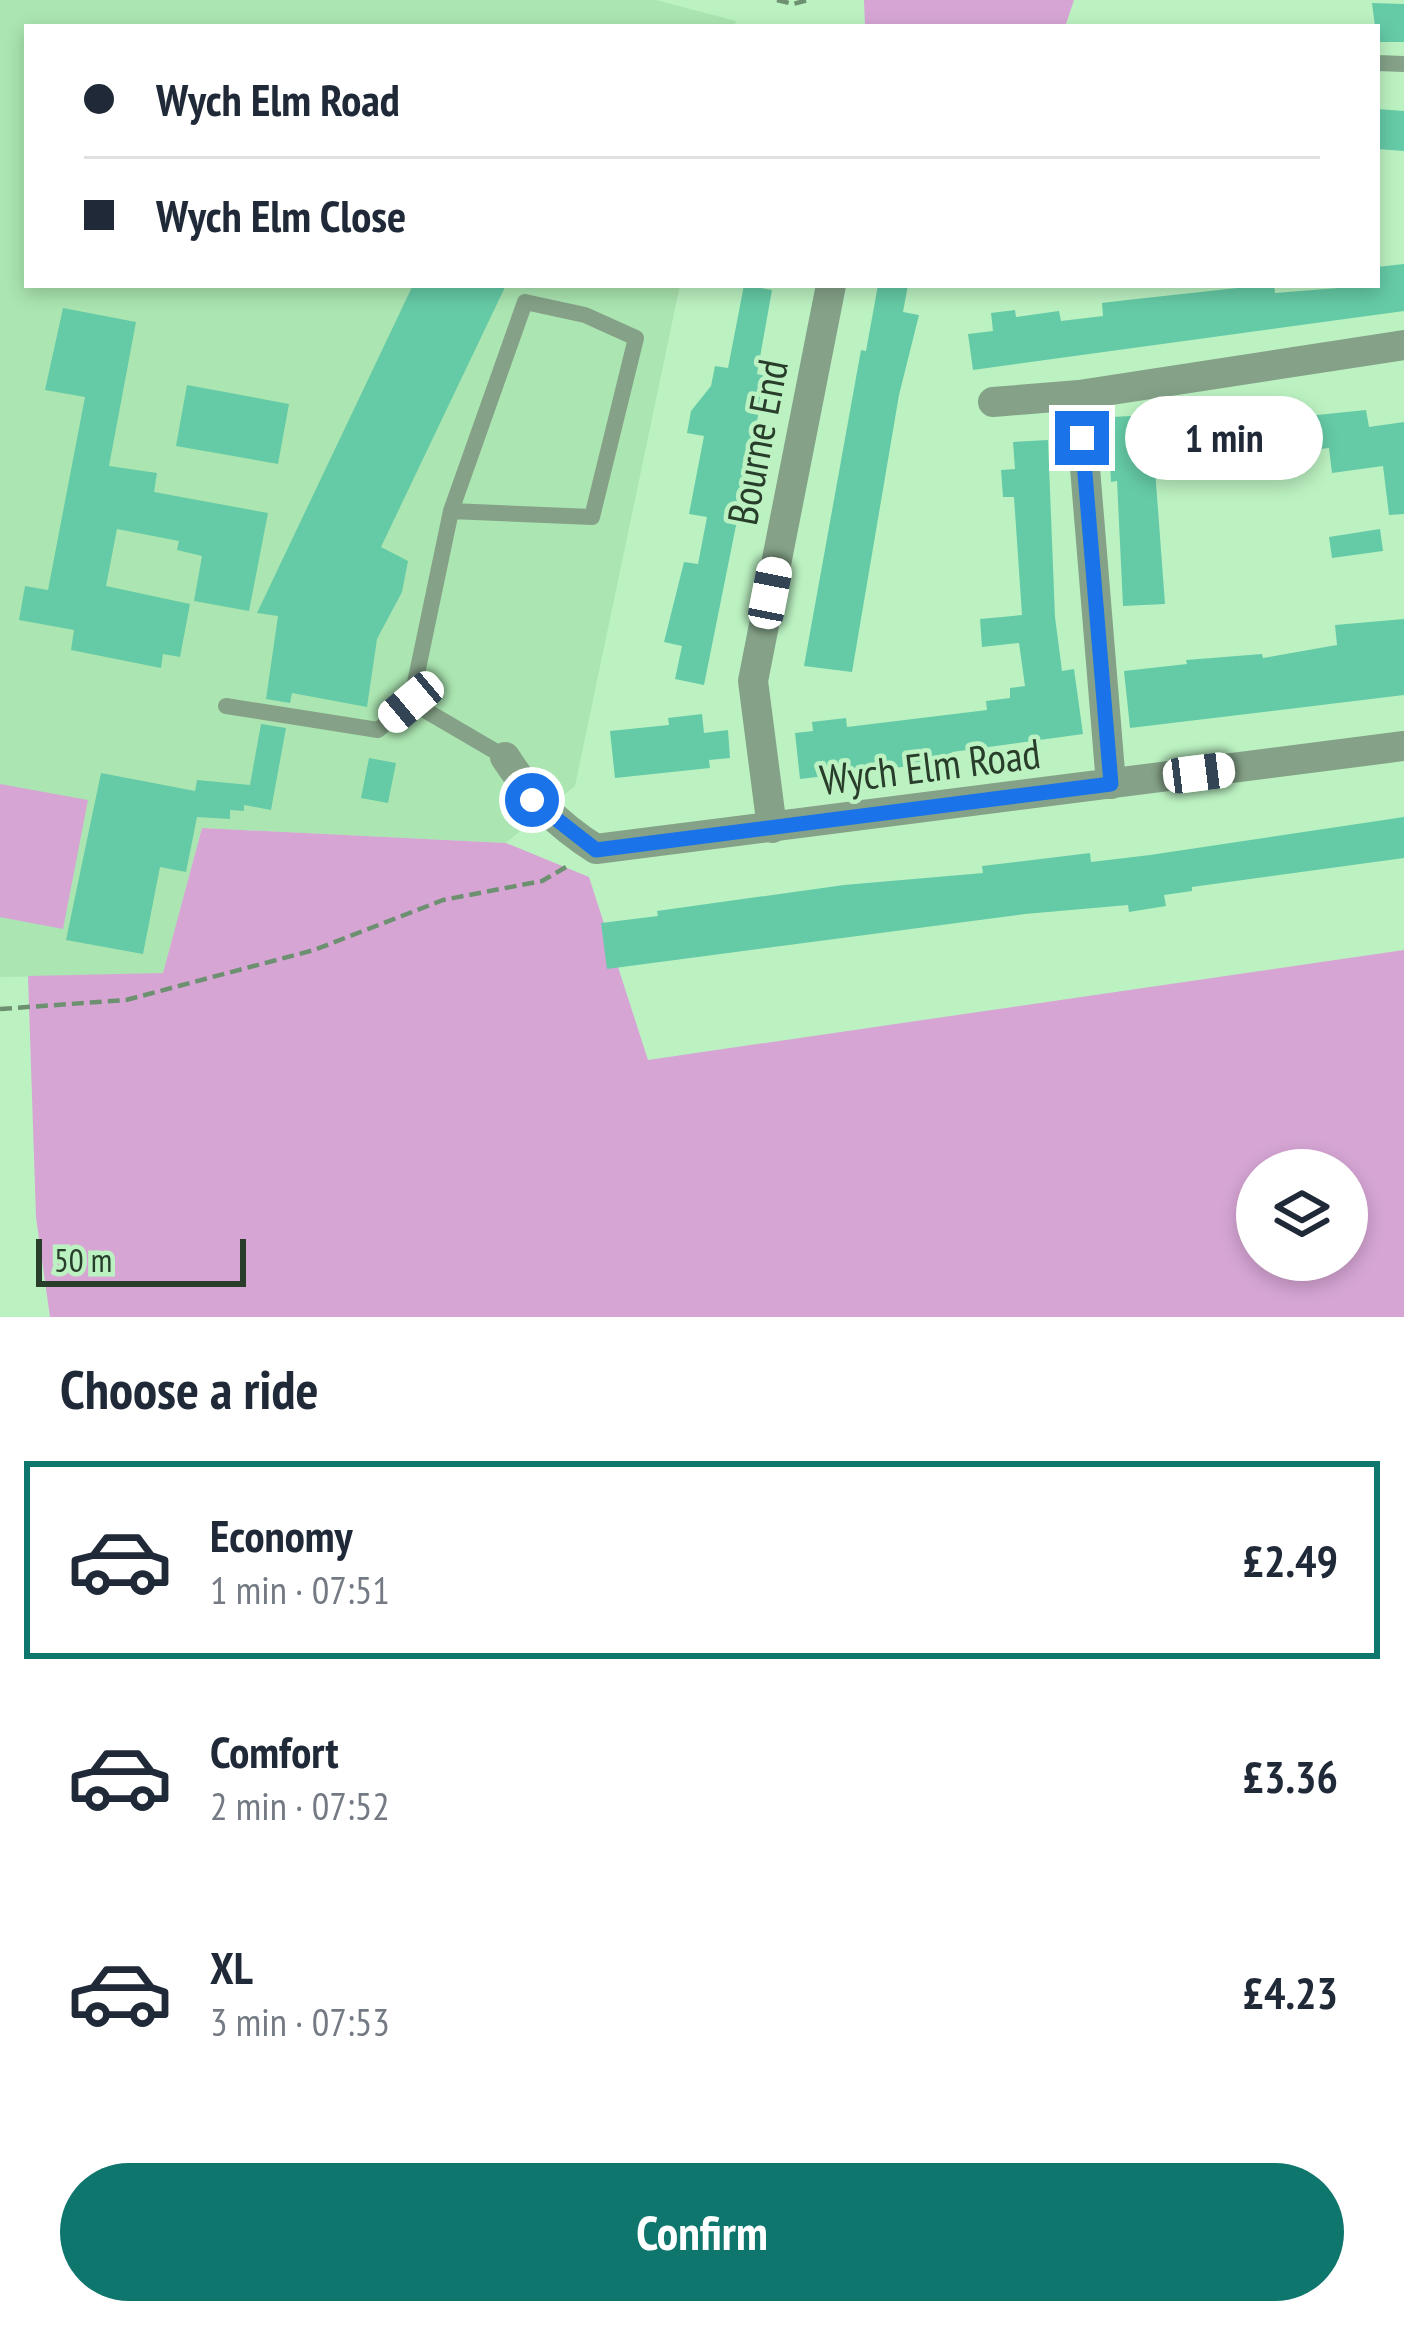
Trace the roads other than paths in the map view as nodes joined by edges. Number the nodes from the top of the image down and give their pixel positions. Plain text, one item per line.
1 (542, 288) edge
2 (830, 288) edge
3 (537, 304) junction
4 (1404, 345) edge
5 (1078, 395) junction
6 (993, 402) dead end
7 (451, 511) junction
8 (411, 702) junction
9 (226, 706) dead end
10 (1404, 746) edge
11 (505, 757) joint
12 (1111, 784) junction
13 (772, 828) junction

1 - 3 lane
2 - 13 street, Bourne End
3 - 7 lane
3 - 7 lane
4 - 5 street
5 - 6 street
5 - 12 street
7 - 8 lane
8 - 9 lane
8 - 11 lane
10 - 12 street, Wych Elm Road
11 - 13 street, Wych Elm Road
12 - 13 street, Wych Elm Road

